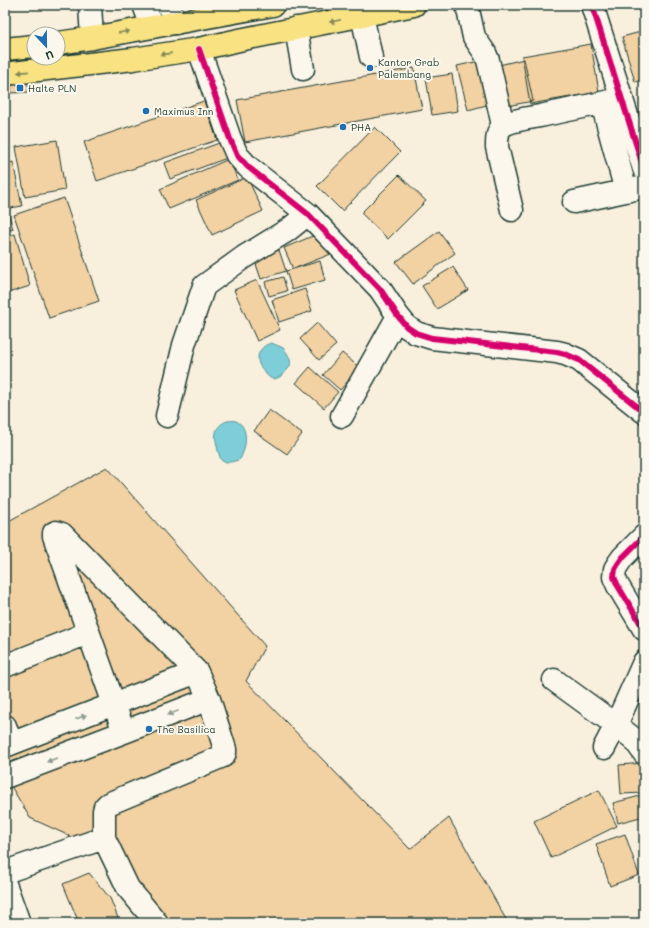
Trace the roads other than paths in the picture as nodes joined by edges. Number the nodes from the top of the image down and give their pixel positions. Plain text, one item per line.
1 (414, 5) edge
2 (467, 5) edge
3 (592, 5) edge
4 (145, 6) edge
5 (258, 6) edge
6 (91, 10) edge
7 (172, 14) edge
8 (362, 15) junction
9 (152, 27) junction
10 (296, 28) junction
11 (92, 38) junction
12 (66, 42) edge
13 (26, 47) edge
14 (5, 49) edge
15 (199, 49) junction
16 (371, 57) dead end
17 (304, 70) dead end
18 (5, 74) edge
19 (610, 101) junction
20 (503, 125) junction
21 (639, 183) edge
22 (574, 202) dead end
23 (512, 210) dead end
24 (308, 214) junction
25 (398, 316) junction
26 (644, 412) edge
27 (167, 416) dead end
28 (342, 416) dead end
29 (644, 536) edge
30 (644, 629) edge
31 (88, 633) junction
32 (644, 662) edge
33 (5, 666) edge
34 (197, 672) junction
35 (554, 680) dead end
36 (209, 699) junction
37 (113, 704) junction
38 (616, 725) junction
39 (124, 732) junction
40 (7, 738) edge
41 (604, 748) dead end
42 (644, 753) edge
43 (5, 778) edge
44 (104, 838) junction
45 (5, 872) edge
46 (5, 884) edge
47 (19, 923) edge
48 (157, 923) edge

1 - 8 highway
2 - 20 street
3 - 19 street
4 - 9 street
5 - 7 highway
6 - 11 street
7 - 9 highway
8 -> 10 highway
8 - 16 street
11 -> 9 highway
10 - 15 highway
10 - 17 street
11 - 12 highway
13 - 14 highway
15 -> 18 highway
15 - 24 street
19 - 20 street
19 - 21 street
19 - 21 street
20 - 23 street
21 - 22 street
24 - 25 street
24 - 27 street
25 - 26 street
25 - 28 street
29 - 30 street
31 - 33 street
31 - 34 street
31 - 37 street
32 - 38 street
34 - 36 street
34 - 37 street
35 - 38 street
36 -> 39 street
36 - 44 street
37 - 39 street
40 -> 37 street
38 - 41 street
38 - 42 street
39 -> 43 street
44 - 45 street
44 - 48 street
46 - 47 street

